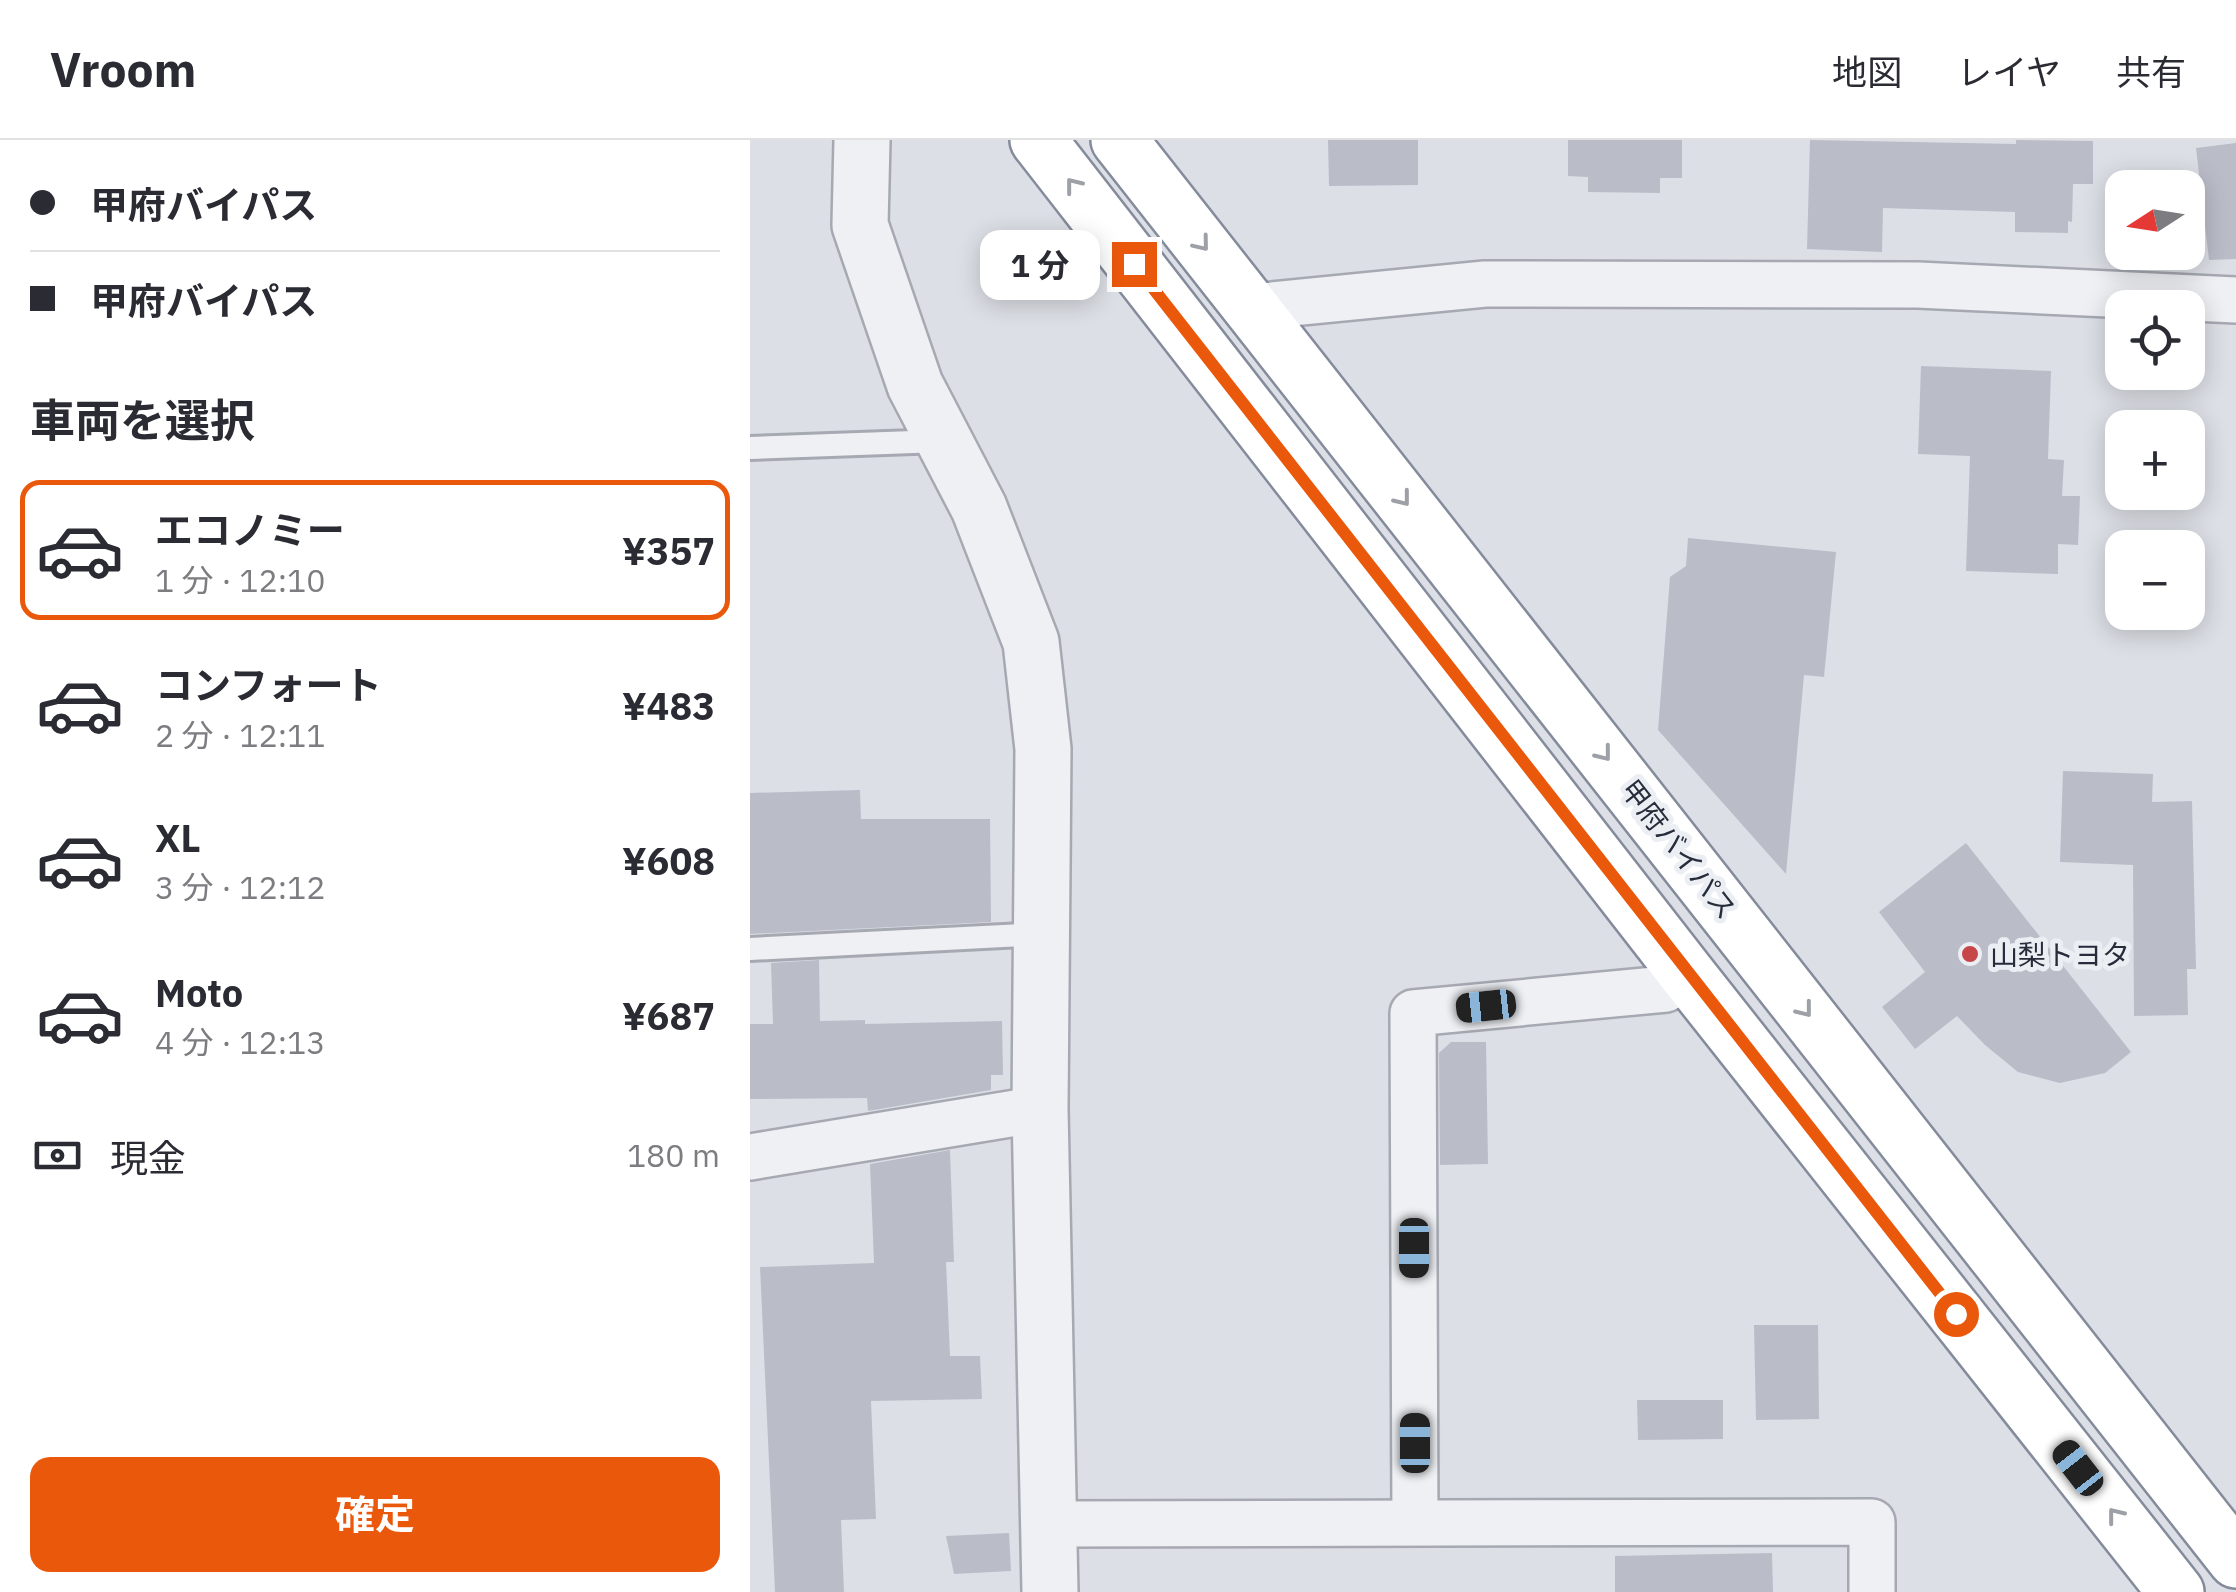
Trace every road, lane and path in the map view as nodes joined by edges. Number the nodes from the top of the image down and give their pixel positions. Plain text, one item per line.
1 (862, 140) edge
2 (1038, 140) edge
3 (1119, 140) edge
4 (2236, 300) edge
5 (1252, 306) junction
6 (944, 441) junction
7 (750, 448) edge
8 (1041, 934) junction
9 (750, 949) edge
10 (1687, 974) junction
11 (1040, 1109) junction
12 (750, 1157) edge
13 (1415, 1521) junction
14 (1050, 1524) junction
15 (2236, 1560) edge
16 (1050, 1592) edge
17 (1872, 1592) edge
18 (2176, 1592) edge

1 - 6 street
10 -> 2 highway
3 -> 5 highway, 甲府バイパス
4 - 5 street
5 -> 15 highway, 甲府バイパス
6 - 7 lane
6 - 8 street
8 - 9 lane
8 - 11 street
10 - 13 street
18 -> 10 highway
11 - 12 street
11 - 14 street
13 - 14 street
13 - 17 street
14 - 16 street

